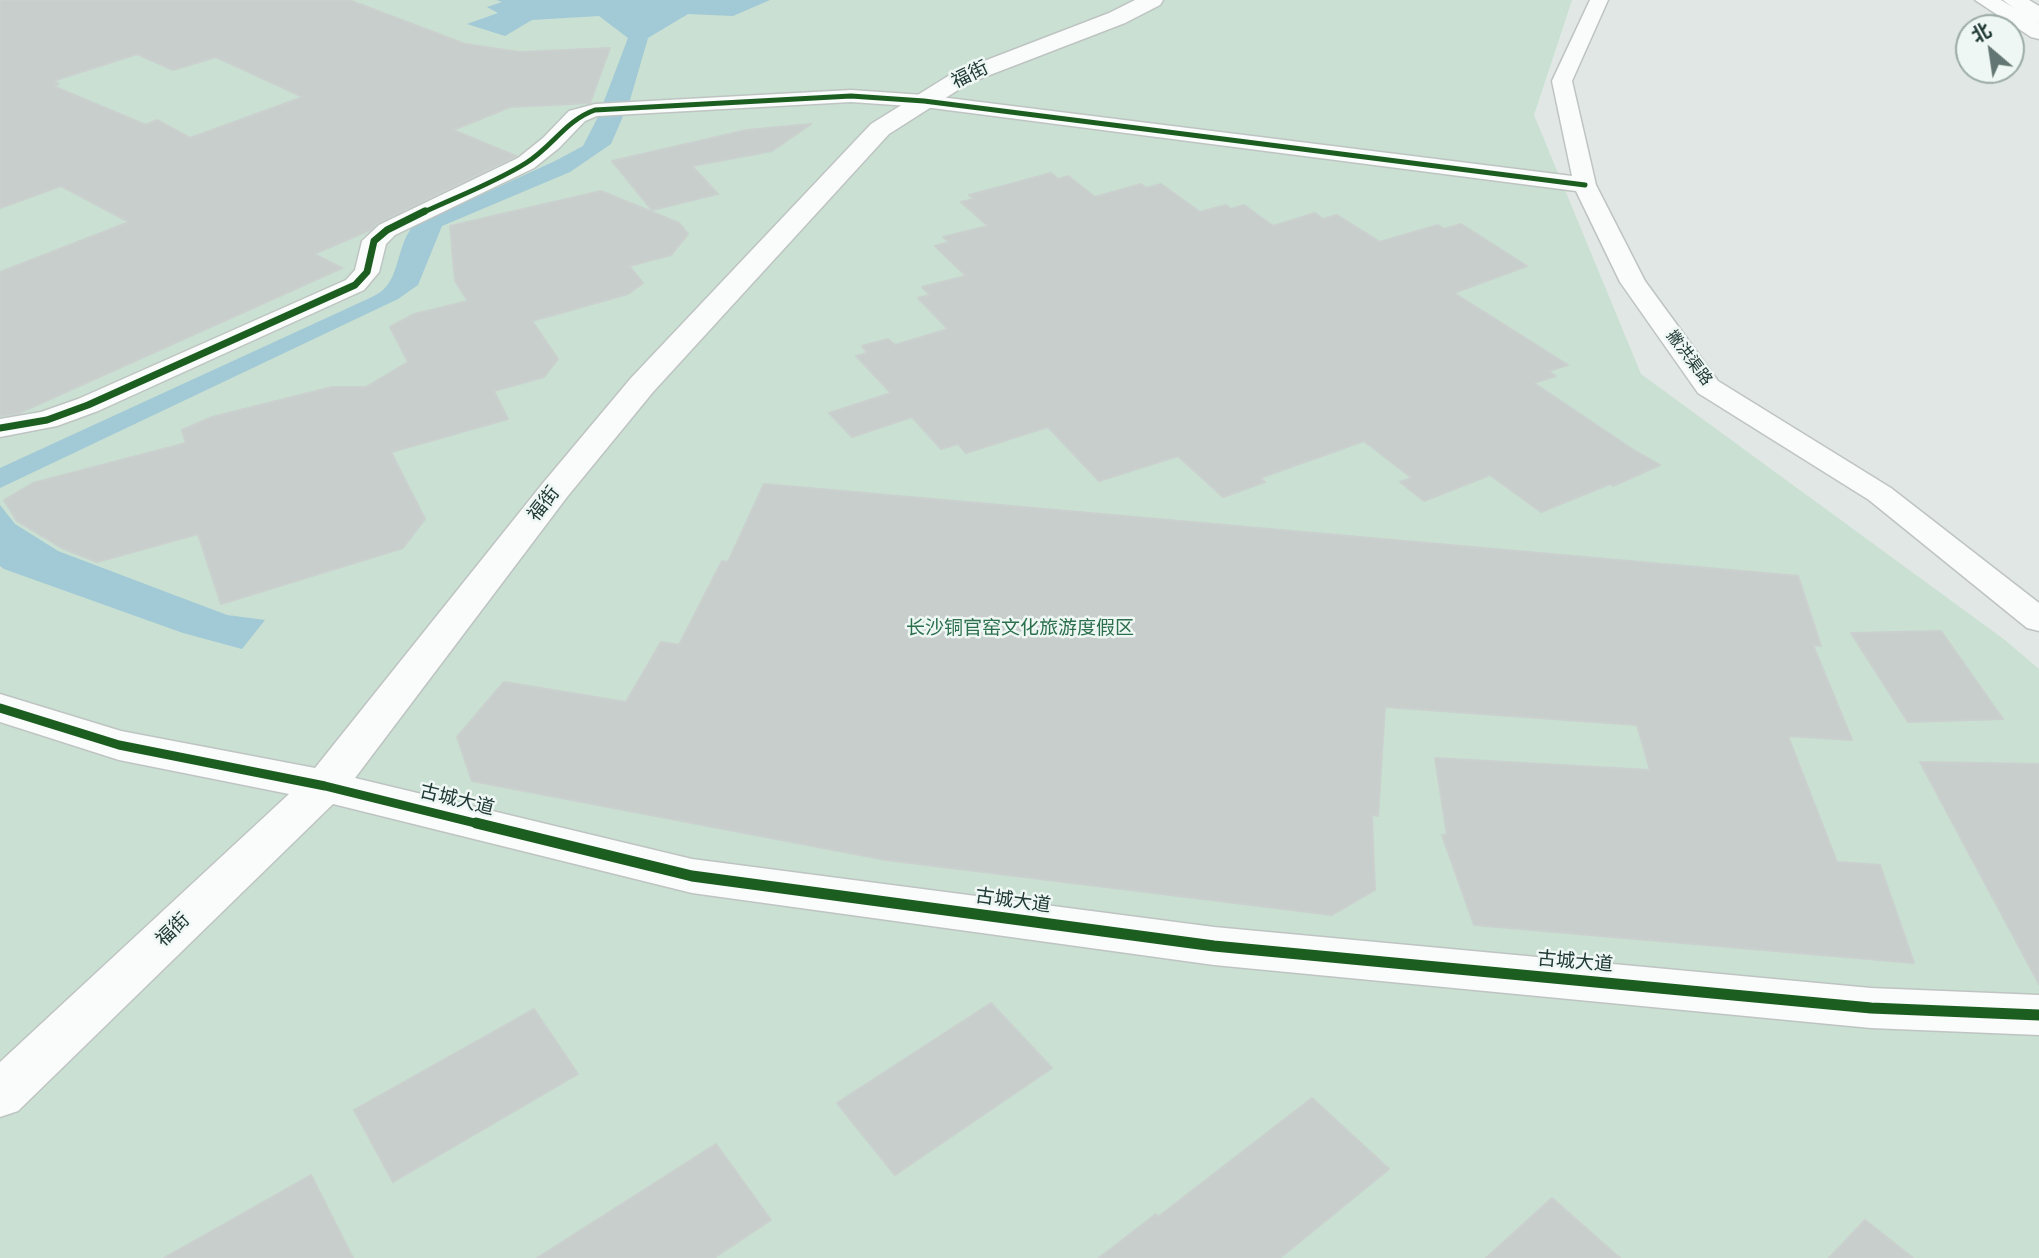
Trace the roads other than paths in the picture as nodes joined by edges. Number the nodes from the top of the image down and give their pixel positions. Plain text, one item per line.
1 (1152, 0) edge
2 (1599, 0) edge
3 (1986, 0) edge
4 (2014, 0) edge
5 (2039, 16) edge
6 (2039, 32) edge
7 (924, 101) junction
8 (1585, 185) junction
9 (0, 428) edge
10 (2039, 620) edge
11 (0, 708) edge
12 (325, 786) junction
13 (2039, 1015) edge
14 (0, 1095) edge

1 - 7 street, 福街
2 - 8 street, 撇洪渠路
3 - 6 street
4 - 5 street
7 - 8 street
7 - 9 street
7 - 12 street, 福街
8 - 10 street, 撇洪渠路
11 - 12 street, 古城大道
12 - 13 street, 古城大道
12 - 14 street, 福街

